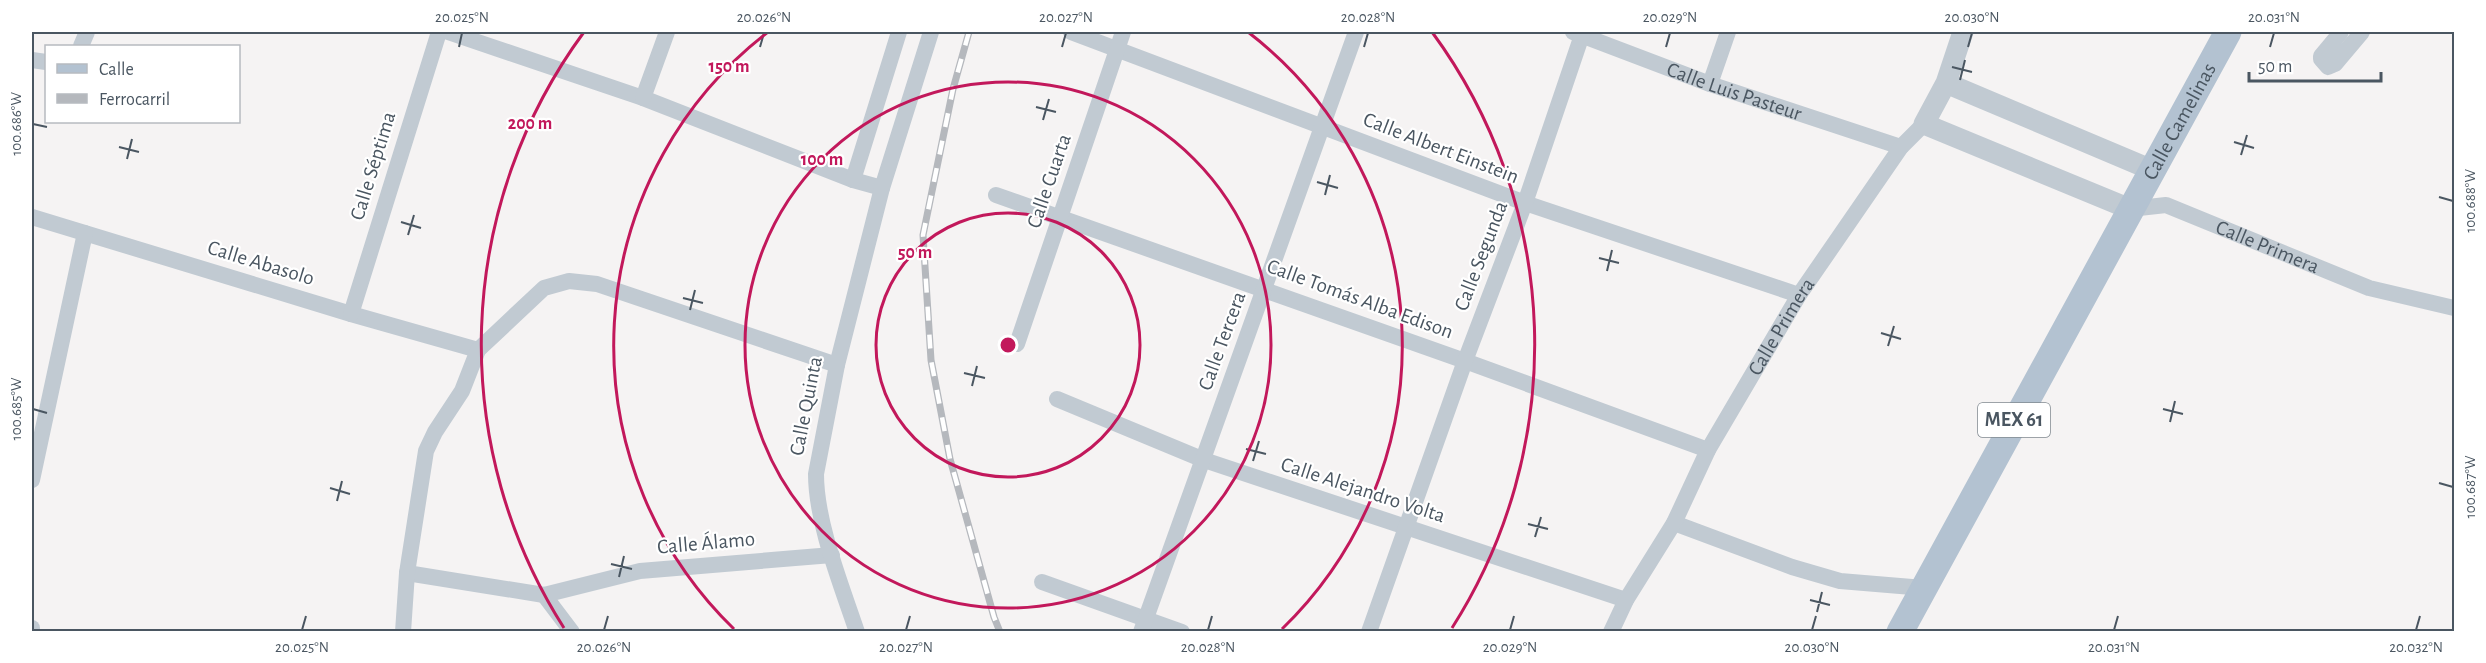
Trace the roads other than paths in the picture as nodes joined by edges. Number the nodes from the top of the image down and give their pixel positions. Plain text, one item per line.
1 (439, 32) edge
2 (448, 32) edge
3 (667, 32) edge
4 (899, 32) edge
5 (931, 32) edge
6 (1071, 32) edge
7 (1123, 32) edge
8 (1356, 32) edge
9 (1728, 32) edge
10 (1963, 32) edge
11 (2228, 32) edge
12 (2341, 32) edge
13 (2362, 32) edge
14 (1579, 33) edge
15 (1117, 48) junction
16 (1946, 83) junction
17 (1710, 84) junction
18 (643, 98) junction
19 (1924, 124) junction
20 (1323, 127) junction
21 (1901, 147) junction
22 (2152, 170) junction
23 (853, 180) junction
24 (882, 188) junction
25 (996, 195) dead end
26 (1525, 203) junction
27 (2166, 205) junction
28 (2130, 209) junction
29 (1061, 216) junction
30 (32, 217) edge
31 (85, 233) junction
32 (1265, 289) junction
33 (1799, 295) junction
34 (2454, 308) edge
35 (351, 314) junction
36 (1017, 344) dead end
37 (478, 350) junction
38 (1465, 361) junction
39 (837, 365) junction
40 (1057, 399) dead end
41 (1708, 450) junction
42 (1204, 460) junction
43 (32, 480) edge
44 (1674, 523) junction
45 (1405, 528) junction
46 (832, 555) junction
47 (407, 573) junction
48 (1042, 582) dead end
49 (1924, 588) junction
50 (544, 594) junction
51 (1626, 600) junction
52 (1143, 626) edge
53 (403, 632) edge
54 (572, 632) edge
55 (857, 632) edge
56 (1182, 632) edge
57 (1369, 632) edge
58 (1611, 632) edge
59 (1900, 632) edge

1 - 35 street, Calle Séptima
2 - 18 street
3 - 18 street
4 - 23 street
5 - 24 street, Calle Quinta
6 - 15 street, Calle Albert Einstein
7 - 15 street, Calle Cuarta
8 - 20 street, Calle Tercera
9 - 17 street
10 - 16 street, Calle Primera
11 - 22 main road, Calle Camelinas / MEX 61
12 - 13 street
14 - 17 street, Calle Luis Pasteur
14 - 26 street, Calle Segunda
15 - 20 street, Calle Albert Einstein
15 - 29 street, Calle Cuarta
16 - 19 street, Calle Primera
16 - 22 street
17 - 21 street, Calle Luis Pasteur
18 - 23 street
19 - 21 street, Calle Primera
19 - 28 street
20 - 26 street, Calle Albert Einstein
20 - 32 street, Calle Tercera
21 - 33 street, Calle Primera
22 - 27 street
22 - 28 main road, Calle Camelinas / MEX 61
23 - 24 street
24 - 39 street, Calle Quinta
25 - 29 street, Calle Tomás Alba Edison
26 - 33 street, Calle Albert Einstein
26 - 38 street, Calle Segunda
27 - 28 street, Calle Primera
27 - 34 street, Calle Primera
28 - 49 main road, MEX 61
29 - 32 street, Calle Tomás Alba Edison
29 - 36 street, Calle Cuarta
30 - 31 street, Calle Abasolo
31 - 35 street, Calle Abasolo
31 - 43 street
32 - 38 street, Calle Tomás Alba Edison
32 - 42 street, Calle Tercera
33 - 41 street, Calle Primera
35 - 37 street, Calle Abasolo
37 - 39 street
37 - 47 street
38 - 41 street, Calle Tomás Alba Edison
38 - 45 street, Calle Segunda
39 - 46 street, Calle Quinta
40 - 42 street, Calle Alejandro Volta
41 - 44 street, Calle Primera
42 - 45 street, Calle Alejandro Volta
42 - 52 street, Calle Tercera
44 - 49 street
44 - 51 street, Calle Primera
45 - 51 street, Calle Alejandro Volta
45 - 57 street, Calle Segunda
46 - 50 street, Calle Álamo
46 - 55 street, Calle Quinta
47 - 50 street, Calle Álamo
47 - 53 street
48 - 52 street
49 - 59 main road, MEX 61
50 - 54 street
51 - 58 street, Calle Primera
52 - 56 street

